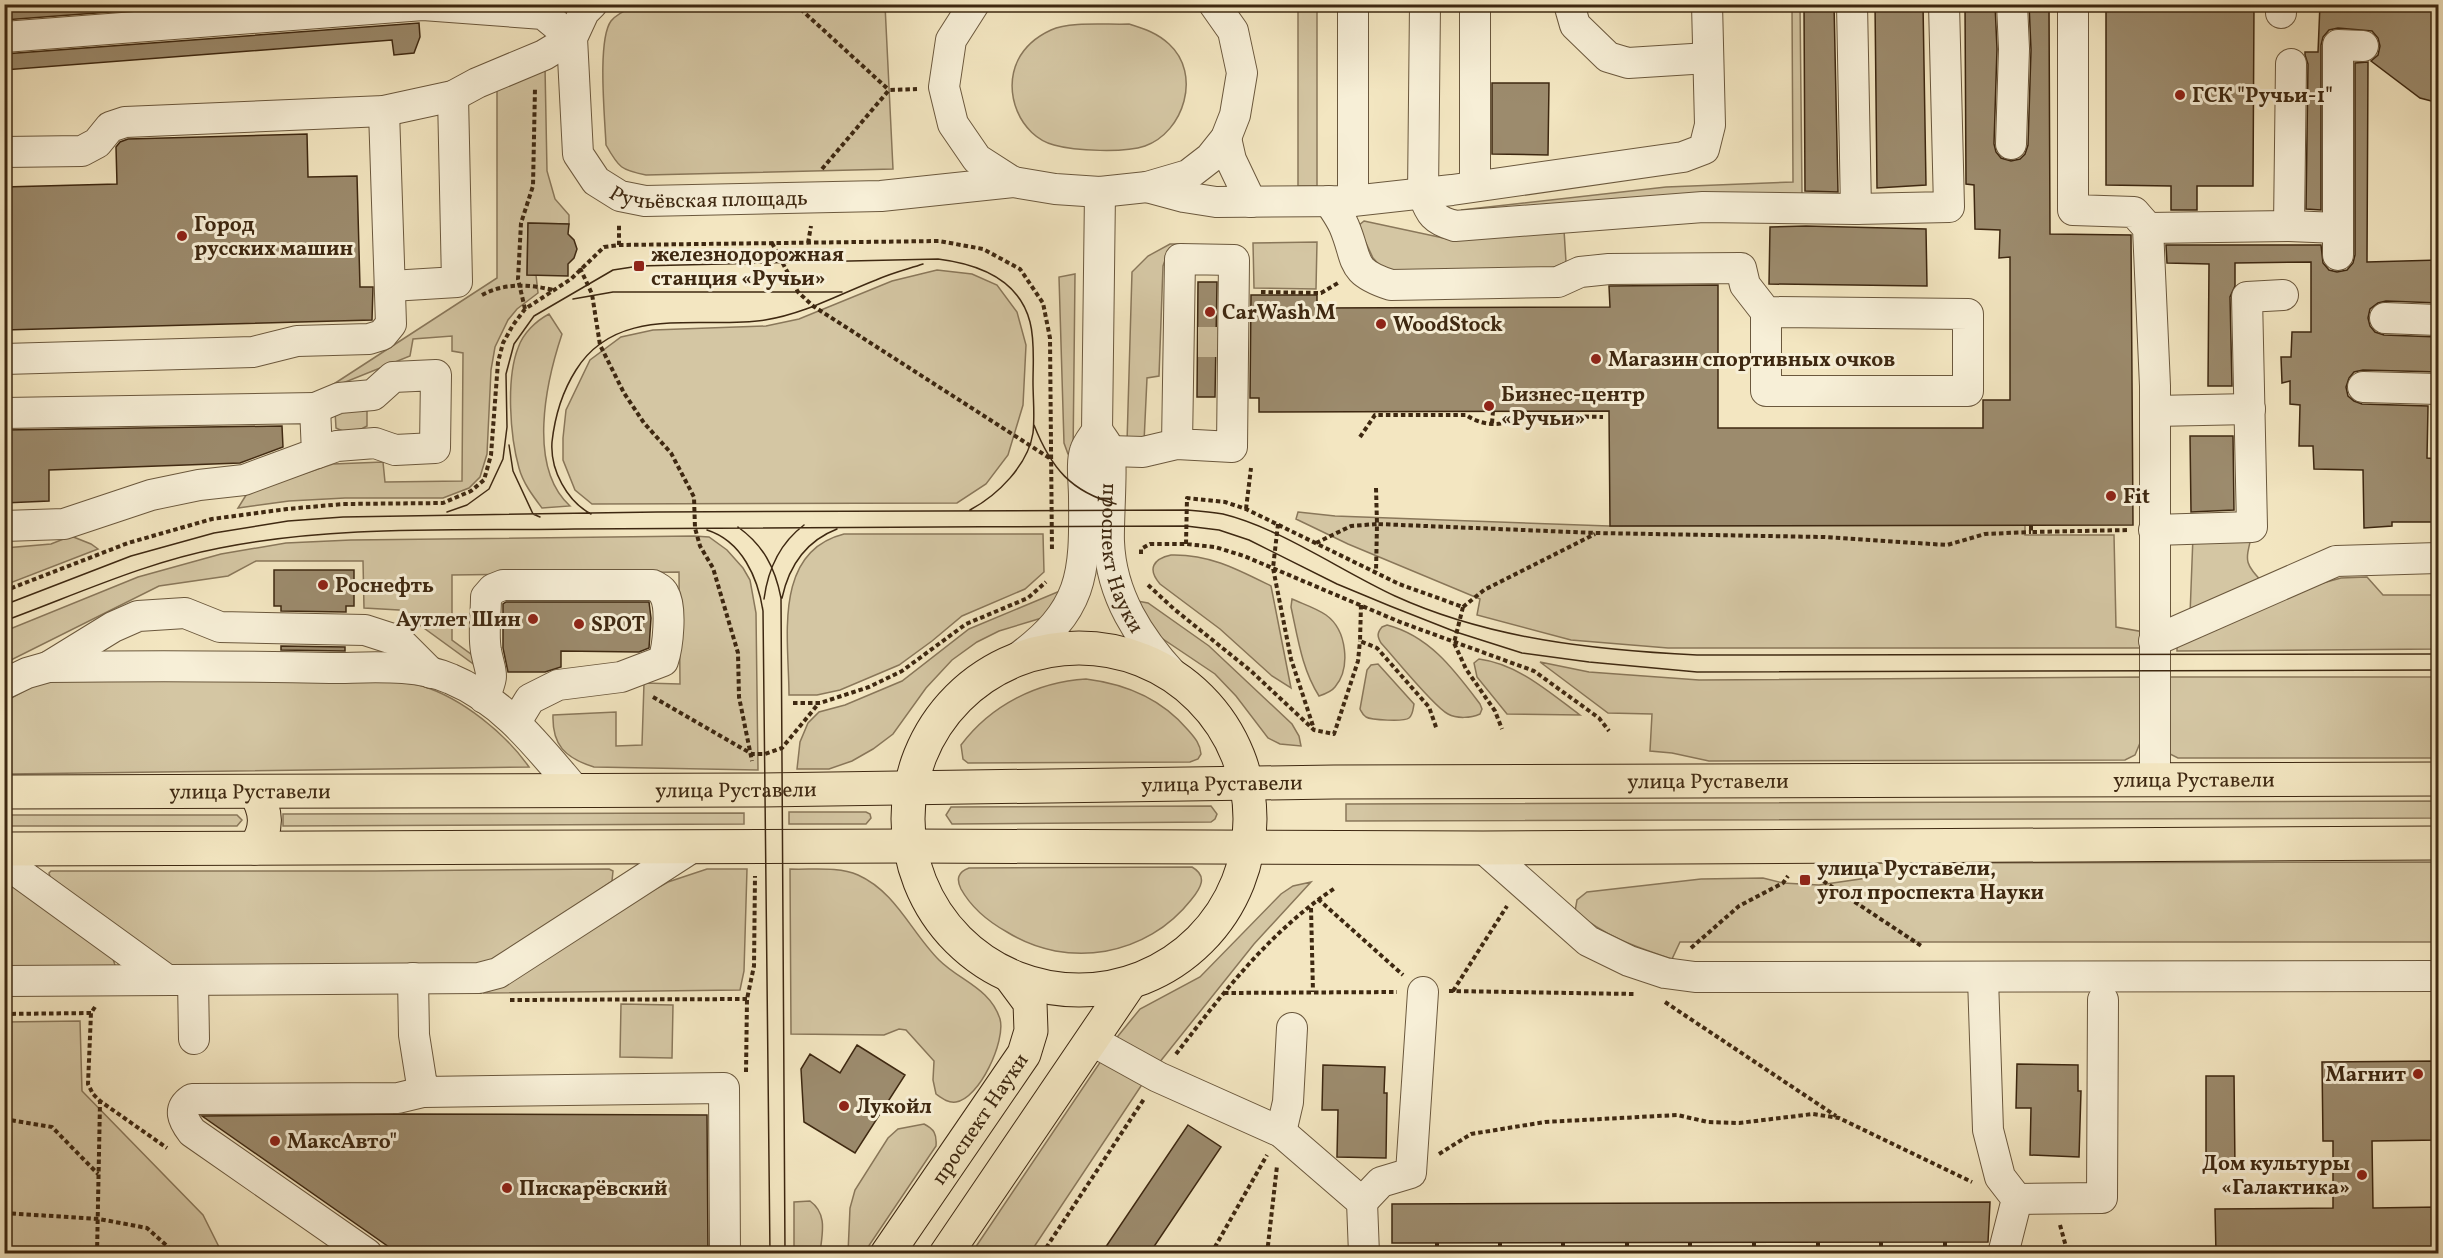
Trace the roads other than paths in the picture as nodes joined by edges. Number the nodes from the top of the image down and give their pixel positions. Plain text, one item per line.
1 (592, 4) edge
2 (974, 4) edge
3 (1215, 4) edge
4 (1353, 4) edge
5 (1425, 4) edge
6 (1475, 4) edge
7 (1569, 4) edge
8 (1707, 4) edge
9 (1852, 4) edge
10 (1944, 4) edge
11 (2012, 4) edge
12 (2073, 4) edge
13 (423, 5) edge
14 (4, 37) edge
15 (572, 38) junction
16 (2363, 46) dead end
17 (1708, 57) junction
18 (2291, 64) dead end
19 (453, 96) junction
20 (384, 111) junction
21 (1226, 138) junction
22 (2011, 144) dead end
23 (2338, 148) junction
24 (2290, 149) junction
25 (4, 152) edge
26 (1013, 182) junction
27 (1475, 186) junction
28 (1147, 187) junction
29 (1100, 192) junction
30 (1423, 194) junction
31 (1341, 201) junction
32 (1251, 202) junction
33 (1856, 209) junction
34 (2289, 226) junction
35 (2148, 228) junction
36 (391, 286) junction
37 (2283, 295) dead end
38 (1766, 312) junction
39 (2385, 318) dead end
40 (2439, 320) edge
41 (4, 359) edge
42 (2363, 387) dead end
43 (2439, 389) edge
44 (373, 395) junction
45 (315, 408) junction
46 (2250, 409) junction
47 (2155, 411) junction
48 (4, 413) edge
49 (1104, 441) junction
50 (375, 443) junction
51 (1177, 444) junction
52 (317, 453) junction
53 (4, 526) edge
54 (2154, 530) junction
55 (2439, 558) edge
56 (220, 627) junction
57 (2154, 641) junction
58 (1015, 660) junction
59 (219, 666) junction
60 (48, 667) junction
61 (431, 673) junction
62 (1174, 676) junction
63 (4, 684) edge
64 (484, 698) junction
65 (516, 722) junction
66 (2439, 779) edge
67 (2155, 780) junction
68 (1247, 783) junction
69 (909, 788) junction
70 (575, 790) junction
71 (5, 791) edge
72 (255, 792) junction
73 (2439, 843) edge
74 (910, 846) junction
75 (1248, 847) junction
76 (255, 848) junction
77 (693, 848) junction
78 (4, 849) edge
79 (1483, 849) junction
80 (4, 862) edge
81 (1010, 976) junction
82 (2439, 976) edge
83 (413, 978) junction
84 (1983, 978) junction
85 (180, 980) junction
86 (4, 981) edge
87 (1130, 983) junction
88 (1423, 992) road end
89 (2103, 1000) dead end
90 (1292, 1028) dead end
91 (195, 1039) dead end
92 (1091, 1040) junction
93 (423, 1092) junction
94 (1281, 1132) junction
95 (2017, 1199) junction
96 (1362, 1202) junction
97 (906, 1225) junction
98 (947, 1253) edge
99 (366, 1254) edge
100 (725, 1254) edge
101 (887, 1254) edge
102 (1364, 1254) edge
103 (2002, 1254) edge

1 - 15 street, Ручьёвская площадь
2 - 26 street, Ручьёвская площадь
3 - 21 street, Ручьёвская площадь
4 - 31 street
5 - 30 street
6 - 27 street
7 - 17 street
8 - 17 street
9 - 33 street
10 - 33 street
11 - 22 street
12 - 35 street
13 - 14 street
13 - 15 street
15 - 19 street
15 - 26 street, Ручьёвская площадь
16 - 23 street
17 - 27 street
18 - 24 street
19 - 20 street
19 - 36 street
20 - 25 street
20 - 36 street
21 - 28 street, Ручьёвская площадь
21 - 32 street
23 - 24 street
23 - 34 street
24 - 34 street
26 - 29 street, Ручьёвская площадь
27 - 30 street
28 - 29 street, Ручьёвская площадь
28 - 32 street
29 - 49 street, проспект Науки
30 - 31 street
30 - 33 street
31 - 32 street
31 - 38 street
34 - 35 street
35 - 47 street
36 - 41 street
37 - 46 street
38 - 38 street
39 - 40 street
42 - 43 street
44 - 45 street
44 - 50 street
44 - 50 street
45 - 48 street
45 - 52 street
46 - 47 street
46 - 54 street
47 - 54 street
49 - 51 street
49 - 58 street, проспект Науки
49 - 62 street, проспект Науки
50 - 52 street
51 - 51 street
52 - 53 street
54 - 57 street
55 - 57 street
56 - 59 street
56 - 60 street
56 - 61 street
57 - 67 street
58 - 62 main road, проспект Науки
58 - 69 main road, проспект Науки
59 - 60 street
59 - 61 street
60 - 63 street
61 - 64 street
62 - 68 main road, проспект Науки
64 - 65 street
64 - 65 street
65 - 70 street
66 - 67 main road, улица Руставели
67 - 68 main road, улица Руставели
68 - 69 main road, улица Руставели
68 - 75 main road, проспект Науки
69 - 70 main road, улица Руставели
69 - 74 main road, проспект Науки
70 - 72 main road, улица Руставели
71 - 72 main road, улица Руставели
72 - 76 main road
73 - 79 main road
74 - 75 main road
74 - 77 main road
74 - 81 main road, проспект Науки
75 - 79 main road
75 - 87 main road, проспект Науки
76 - 77 main road
76 - 78 main road
77 - 83 street
79 - 84 street
80 - 85 street
81 - 87 main road, проспект Науки
81 - 97 main road, проспект Науки
82 - 84 street
83 - 85 street
83 - 93 street
84 - 95 street
85 - 86 street
85 - 91 street
87 - 92 main road
88 - 96 street
89 - 95 street
90 - 94 street
92 - 94 street
92 - 98 main road
93 - 99 street
93 - 100 street
94 - 96 street
95 - 103 street
96 - 102 street
97 - 98 main road
97 - 101 main road, проспект Науки

